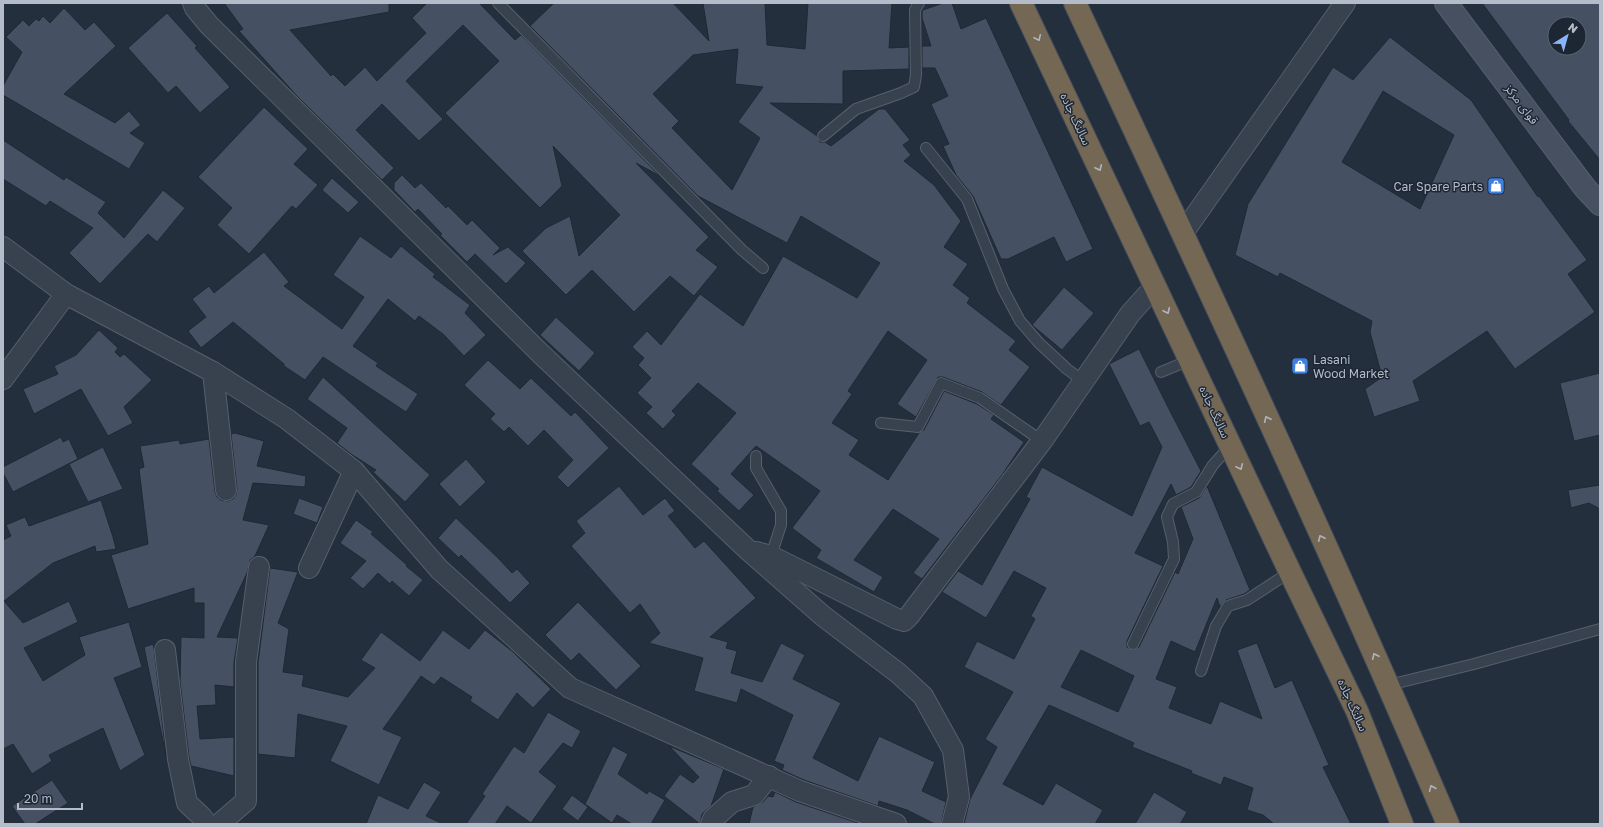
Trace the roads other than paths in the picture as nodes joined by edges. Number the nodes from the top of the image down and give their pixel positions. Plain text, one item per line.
1 (193, 3) edge
2 (498, 3) edge
3 (919, 3) edge
4 (1021, 3) edge
5 (1075, 3) edge
6 (1345, 3) edge
7 (1446, 3) edge
8 (823, 136) dead end
9 (926, 148) dead end
10 (1600, 204) edge
11 (1183, 233) junction
12 (3, 247) edge
13 (763, 268) dead end
14 (1158, 291) junction
15 (66, 294) junction
16 (1190, 360) junction
17 (213, 372) junction
18 (1160, 372) dead end
19 (3, 379) edge
20 (1083, 381) junction
21 (880, 423) dead end
22 (1042, 441) junction
23 (1230, 446) junction
24 (756, 456) dead end
25 (354, 471) junction
26 (226, 490) dead end
27 (748, 550) junction
28 (771, 556) junction
29 (259, 567) dead end
30 (309, 568) dead end
31 (1290, 572) junction
32 (1600, 629) edge
33 (1133, 644) dead end
34 (165, 650) dead end
35 (1200, 671) dead end
36 (1389, 685) junction
37 (769, 776) junction
38 (207, 824) edge
39 (219, 824) edge
40 (711, 824) edge
41 (896, 824) edge
42 (952, 824) edge
43 (1402, 824) edge
44 (1448, 824) edge

1 - 27 street
2 - 13 lane
3 - 8 lane
4 -> 14 highway, سالنگ جاده
5 - 11 highway
6 - 11 street
7 - 10 main road, قوای مرکز
9 - 20 lane
36 -> 11 highway
12 - 15 street
14 -> 16 highway, سالنگ جاده
14 - 20 street
15 - 17 street
15 - 19 street
16 - 18 lane
16 - 23 highway, سالنگ جاده
17 - 25 street
17 - 26 street
20 - 22 street
21 - 22 lane
22 - 28 street
23 -> 31 highway, سالنگ جاده
23 - 33 lane
24 - 28 lane
25 - 30 street
25 - 37 street
27 - 28 street
27 - 42 street
29 - 39 street
31 - 35 lane
31 - 43 highway, سالنگ جاده
32 - 36 lane
34 - 38 street
44 -> 36 highway
37 - 40 street
37 - 41 street

